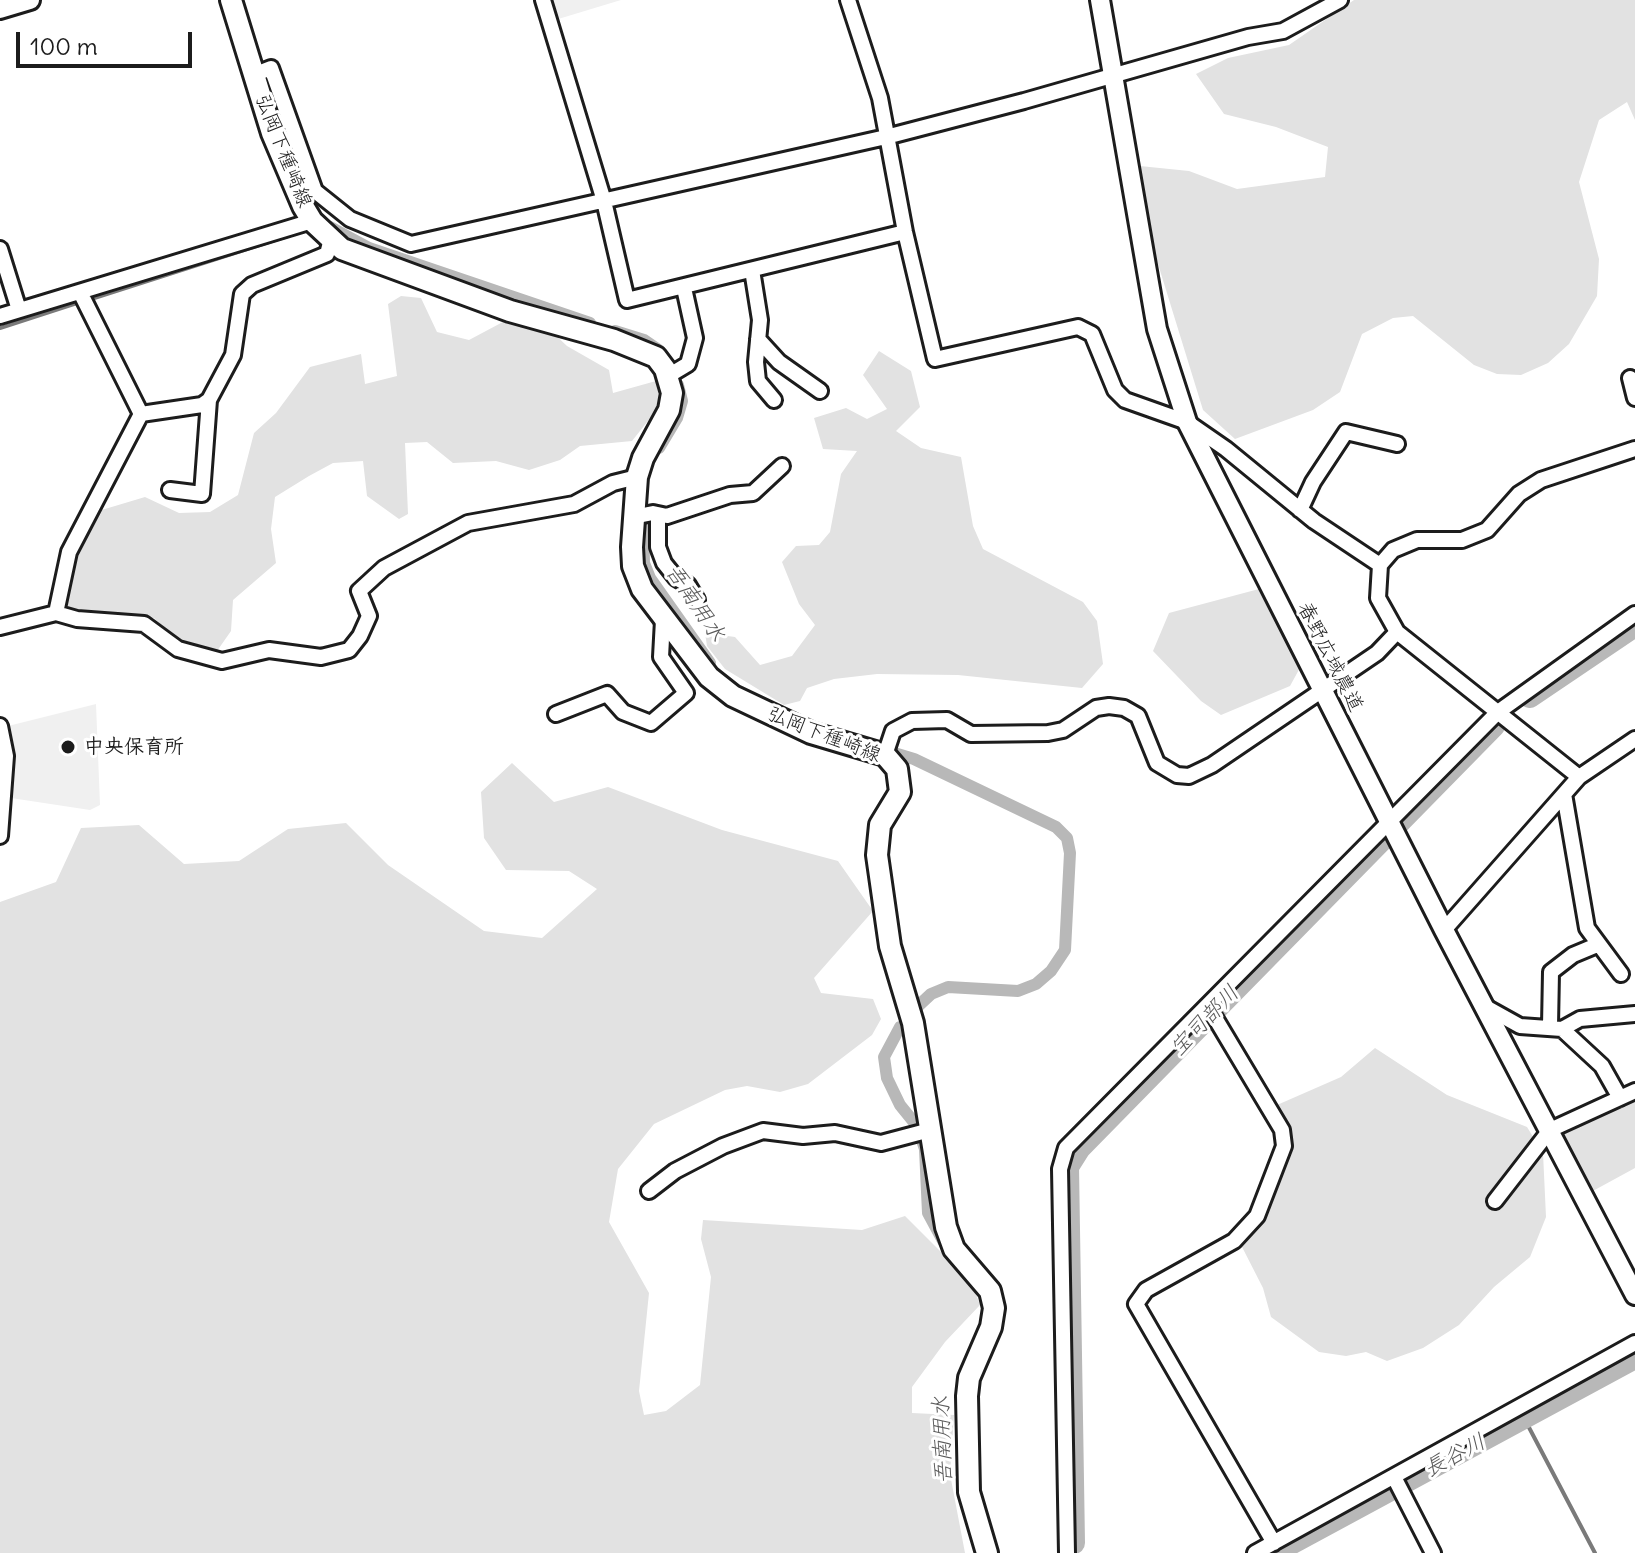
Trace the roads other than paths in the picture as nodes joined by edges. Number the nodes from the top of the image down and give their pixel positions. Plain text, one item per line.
1 (30, 0) edge
2 (231, 0) edge
3 (543, 0) edge
4 (848, 0) edge
5 (1100, 0) edge
6 (1340, 0) edge
7 (0, 9) edge
8 (261, 73) junction
9 (1114, 83) junction
10 (886, 137) junction
11 (604, 201) junction
12 (349, 221) junction
13 (905, 232) junction
14 (329, 235) junction
15 (0, 249) edge
16 (752, 270) junction
17 (684, 288) junction
18 (80, 292) junction
19 (19, 310) junction
20 (0, 316) edge
21 (758, 339) junction
22 (673, 374) junction
23 (1630, 378) dead end
24 (820, 391) dead end
25 (1635, 398) edge
26 (209, 400) junction
27 (774, 400) dead end
28 (141, 414) junction
29 (1187, 422) junction
30 (1397, 444) dead end
31 (1635, 449) edge
32 (782, 466) dead end
33 (637, 477) junction
34 (170, 490) dead end
35 (1300, 510) junction
36 (646, 515) junction
37 (1380, 565) junction
38 (697, 600) dead end
39 (56, 613) junction
40 (1635, 614) edge
41 (663, 620) junction
42 (0, 627) edge
43 (1397, 632) junction
44 (1322, 689) junction
45 (1498, 712) junction
46 (556, 714) dead end
47 (0, 726) edge
48 (1635, 739) edge
49 (886, 748) junction
50 (1579, 777) junction
51 (1564, 794) junction
52 (1394, 829) junction
53 (0, 836) edge
54 (1444, 930) junction
55 (1597, 945) junction
56 (1621, 974) dead end
57 (1208, 1006) junction
58 (1484, 1006) junction
59 (1635, 1014) edge
60 (1556, 1028) junction
61 (1635, 1091) edge
62 (1620, 1098) junction
63 (1550, 1130) junction
64 (923, 1132) junction
65 (649, 1191) dead end
66 (1495, 1201) dead end
67 (1635, 1295) edge
68 (1635, 1343) edge
69 (1394, 1477) junction
70 (1274, 1543) junction
71 (987, 1553) edge
72 (1067, 1553) edge
73 (1255, 1553) edge
74 (1433, 1553) edge

1 - 7 street
2 - 8 main road, 弘岡下種崎線
3 - 11 street
4 - 10 street
5 - 9 street, 春野広域農道
6 - 9 street
8 - 12 street
8 - 14 main road, 弘岡下種崎線
9 - 10 street
9 - 29 street, 春野広域農道
10 - 11 street
10 - 13 street
11 - 12 street
11 - 17 street
12 - 14 street
13 - 16 street
13 - 29 street
14 - 18 street
14 - 22 main road
14 - 26 street
15 - 19 street
16 - 17 street
16 - 21 street
17 - 22 street
18 - 19 street
18 - 28 street
19 - 20 street
21 - 24 street
21 - 27 street
22 - 33 main road, 弘岡下種崎線
23 - 25 street
26 - 28 street
26 - 34 street
28 - 39 street
29 - 35 street
29 - 44 street, 春野広域農道
30 - 35 street
31 - 37 street
32 - 36 street
33 - 36 main road, 弘岡下種崎線
33 - 39 street
35 - 37 street
36 - 38 street
36 - 41 main road, 弘岡下種崎線
37 - 43 street
39 - 42 street
40 - 45 street
41 - 46 street
41 - 49 main road, 弘岡下種崎線
43 - 44 street
43 - 45 street
44 - 49 street
44 - 52 street, 春野広域農道
45 - 50 street
45 - 52 street
47 - 53 street
48 - 50 street
49 - 64 main road, 弘岡下種崎線
50 - 51 street
51 - 54 street
51 - 55 street
52 - 54 street, 春野広域農道
52 - 57 street
54 - 58 street, 春野広域農道
55 - 56 street
55 - 60 street
57 - 70 street
57 - 72 street
58 - 60 street
58 - 63 street, 春野広域農道
59 - 60 street
60 - 62 street
61 - 62 street
62 - 63 street
63 - 66 street
63 - 67 street, 春野広域農道
64 - 65 street
64 - 71 main road, 弘岡下種崎線
68 - 69 street
69 - 70 street
69 - 74 street
70 - 73 street

